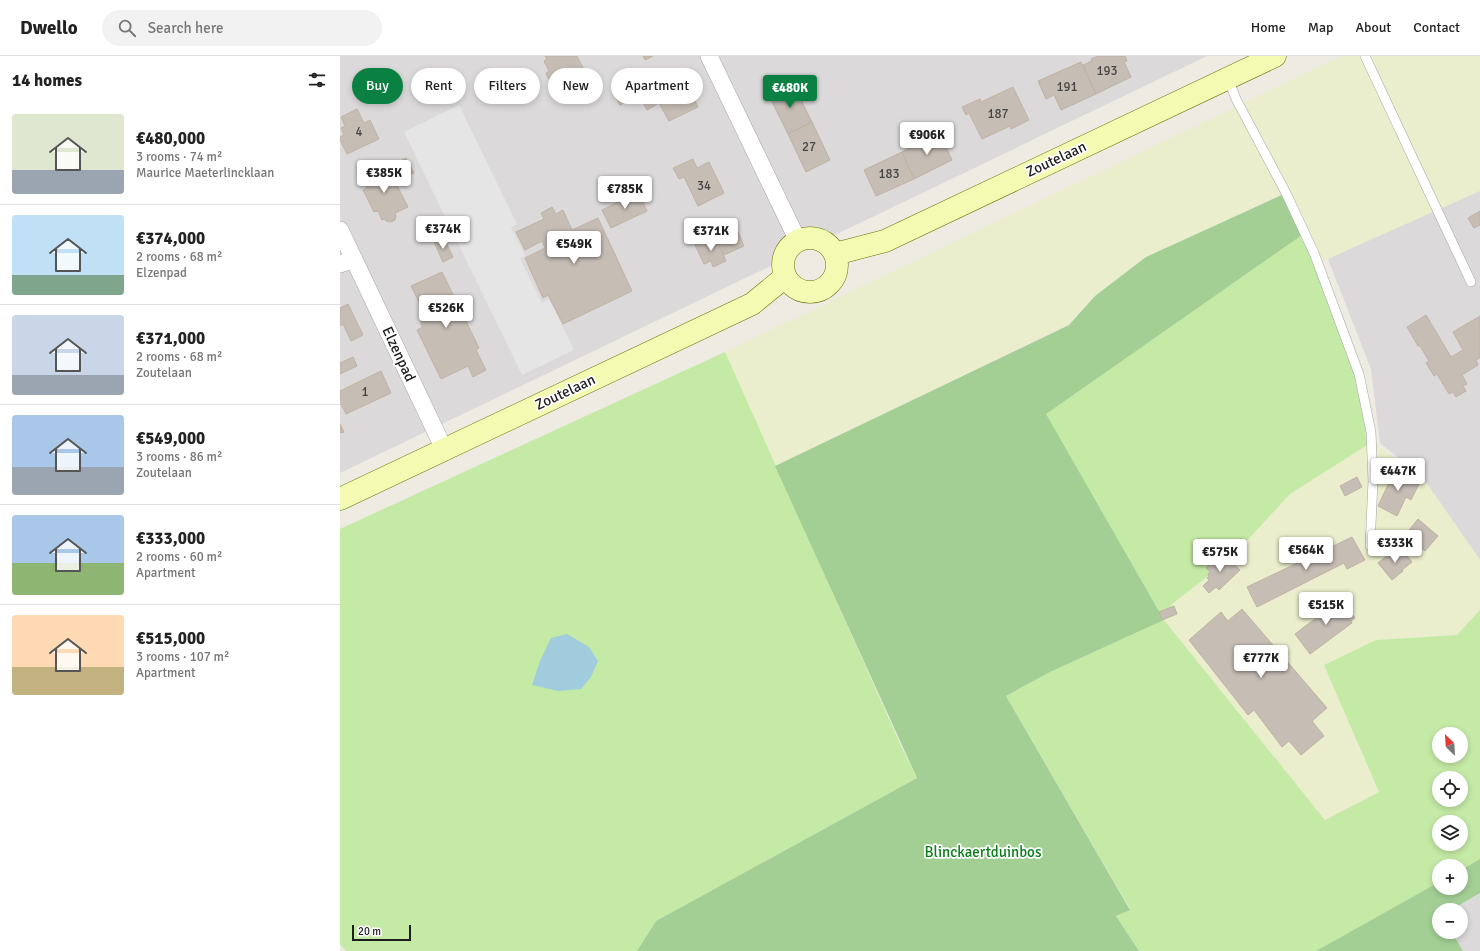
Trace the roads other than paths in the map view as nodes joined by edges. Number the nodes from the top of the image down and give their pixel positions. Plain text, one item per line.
1 (709, 56) edge
2 (1275, 56) edge
3 (1365, 56) edge
4 (1228, 78) junction
5 (340, 230) edge
6 (798, 241) junction
7 (835, 254) junction
8 (347, 262) edge
9 (785, 277) junction
10 (1471, 282) dead end
11 (444, 449) junction
12 (340, 499) edge
13 (1370, 546) dead end

1 - 6 street
2 - 4 street, Zoutelaan
3 - 10 lane
4 - 7 street, Zoutelaan
4 - 13 lane
5 - 8 street, Elzenpad
6 - 7 street
6 - 9 street
7 - 9 street
8 - 11 street, Elzenpad
9 - 11 street, Zoutelaan
11 - 12 street, Zoutelaan

